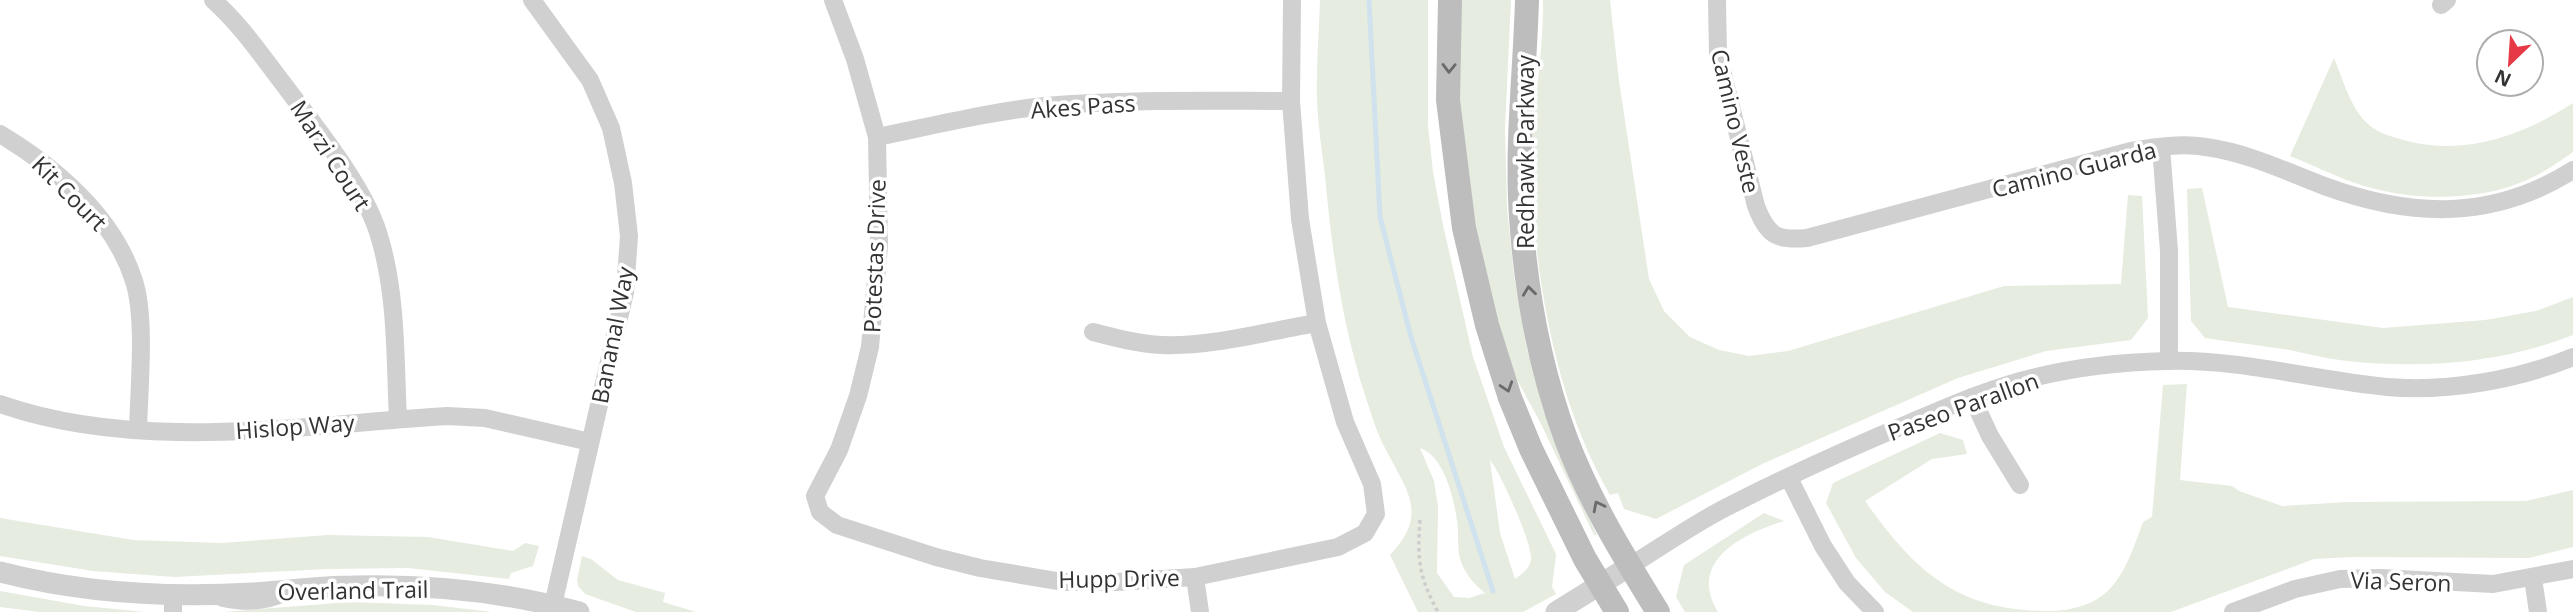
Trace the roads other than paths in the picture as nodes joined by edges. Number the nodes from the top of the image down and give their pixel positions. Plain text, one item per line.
1 (213, 0) edge
2 (533, 0) edge
3 (833, 0) edge
4 (1292, 0) edge
5 (1450, 0) edge
6 (1527, 0) edge
7 (1717, 0) edge
8 (1291, 101) junction
9 (0, 134) edge
10 (877, 137) junction
11 (2161, 147) junction
12 (2573, 170) edge
13 (1774, 236) joint
14 (1317, 323) junction
15 (1093, 332) dead end
16 (2573, 357) edge
17 (2169, 361) junction
18 (1972, 397) junction
19 (0, 404) edge
20 (398, 419) junction
21 (138, 430) junction
22 (590, 442) junction
23 (1789, 478) junction
24 (2020, 485) dead end
25 (851, 530) joint
26 (1630, 566) junction
27 (2573, 569) edge
28 (0, 572) edge
29 (1195, 577) junction
30 (2533, 578) junction
31 (1601, 585) junction
32 (198, 600) edge
33 (173, 603) edge
34 (553, 605) junction
35 (579, 612) edge
36 (1200, 612) edge
37 (1556, 612) edge
38 (1617, 612) edge
39 (1658, 612) edge
40 (1875, 612) edge
41 (2233, 612) edge
42 (2538, 612) edge

1 - 20 street, Marzi Court
2 - 22 street, Bananal Way
3 - 10 street, Potestas Drive
4 - 8 street
5 -> 31 main road
26 -> 6 main road, Redhawk Parkway
7 - 13 street, Camino Veste
8 - 10 street, Akes Pass
8 - 14 street
9 - 21 street, Kit Court
10 - 25 street, Potestas Drive
11 - 12 street, Camino Guarda
11 - 13 street, Camino Guarda
11 - 17 street
14 - 15 street
14 - 29 street, Hupp Drive
16 - 17 street, Paseo Parallon
17 - 18 street, Paseo Parallon
18 - 23 street, Paseo Parallon
18 - 24 street
19 - 21 street, Hislop Way
20 - 21 street, Hislop Way
20 - 22 street, Hislop Way
22 - 34 street, Bananal Way
23 - 26 street, Paseo Parallon
23 - 40 street
25 - 29 street, Hupp Drive
26 - 31 street
26 - 39 main road, Redhawk Parkway
27 - 30 street, Via Seron
28 - 33 street, Overland Trail
29 - 36 street
30 - 41 street, Via Seron
30 - 42 street
31 - 37 street
31 - 38 main road
32 - 33 street, Overland Trail
32 - 34 street, Overland Trail
34 - 35 street, Overland Trail

